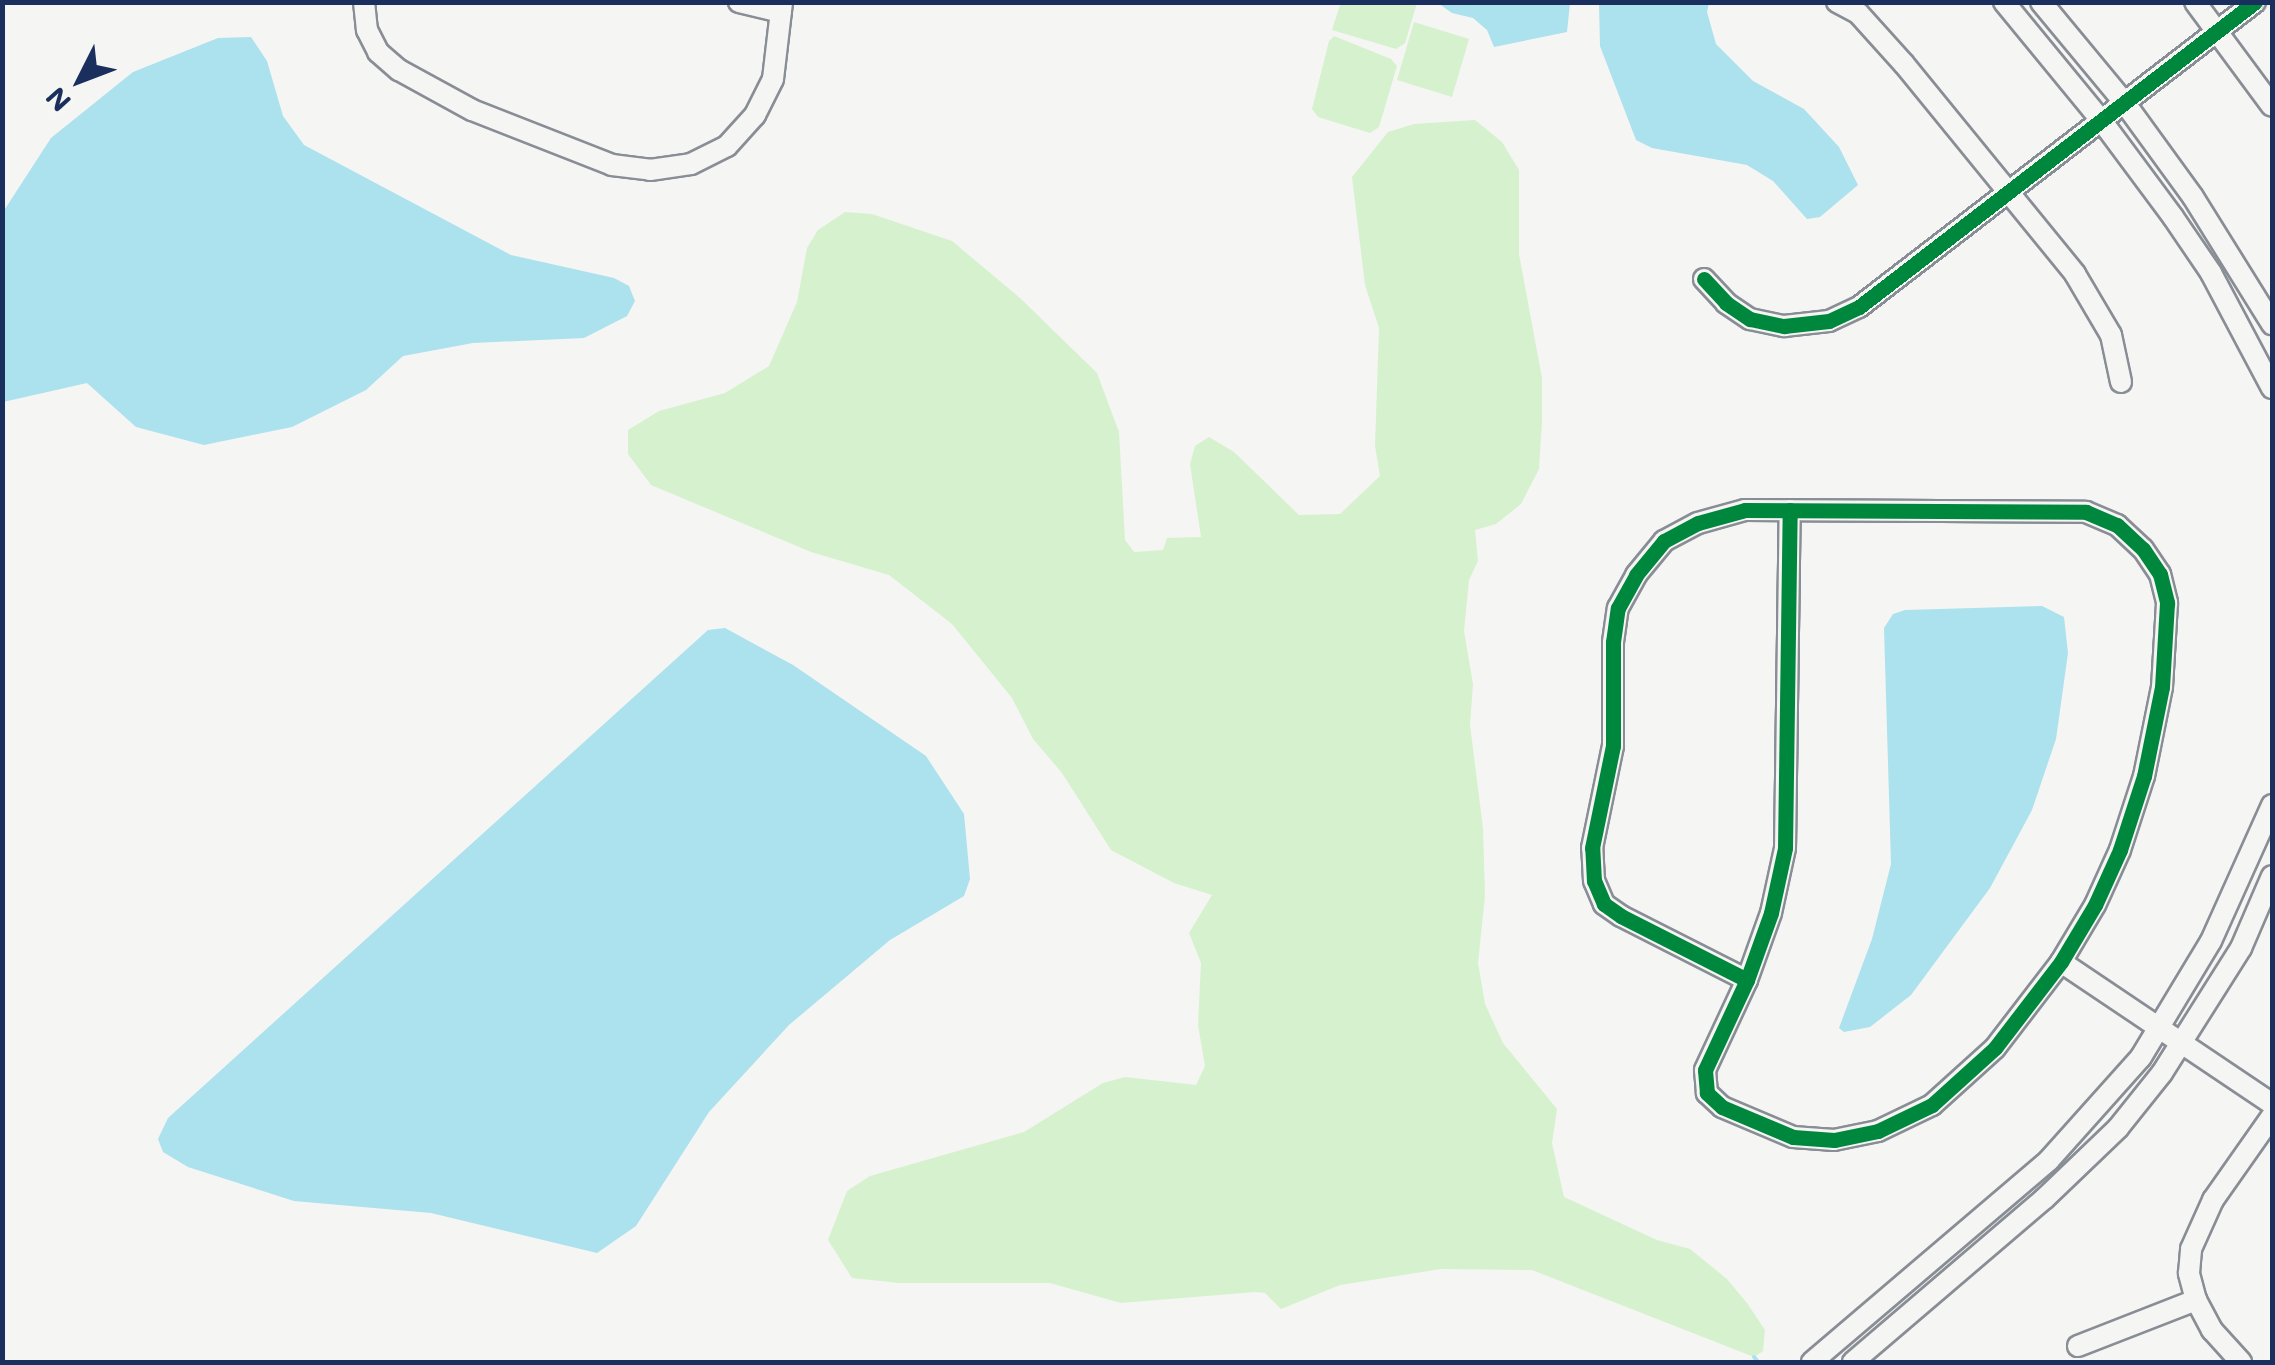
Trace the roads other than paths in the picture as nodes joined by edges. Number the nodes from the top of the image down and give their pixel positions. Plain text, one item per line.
1 (364, 2) edge
2 (740, 2) edge
3 (1837, 2) edge
4 (2004, 2) edge
5 (2042, 2) edge
6 (2195, 2) edge
7 (2255, 2) edge
8 (782, 7) edge
9 (2217, 30) junction
10 (2124, 102) junction
11 (2272, 106) edge
12 (2101, 120) junction
13 (2010, 191) junction
14 (1704, 279) dead end
15 (2272, 324) edge
16 (2121, 382) dead end
17 (2272, 388) edge
18 (1790, 510) junction
19 (2272, 805) edge
20 (2272, 876) edge
21 (2061, 962) junction
22 (1747, 980) junction
23 (2160, 1030) junction
24 (2182, 1043) junction
25 (2272, 1104) edge
26 (2272, 1116) edge
27 (2196, 1300) junction
28 (2078, 1346) dead end
29 (1812, 1362) edge
30 (1853, 1362) edge
31 (2241, 1362) edge

1 - 8 street
2 - 8 street
3 - 13 street
4 - 12 street
5 - 10 street
6 - 9 street
7 - 9 street
9 - 10 street
9 - 11 street
10 - 12 street
10 - 15 street
12 - 13 street
12 - 17 street
13 - 14 street
13 - 16 street
18 - 21 street
18 - 22 street
18 - 22 street
19 - 23 street
20 - 24 street
21 - 22 street
21 - 23 street
23 - 24 street
23 - 29 street
24 - 25 street
24 - 30 street
26 - 27 street
27 - 28 street
27 - 31 street

